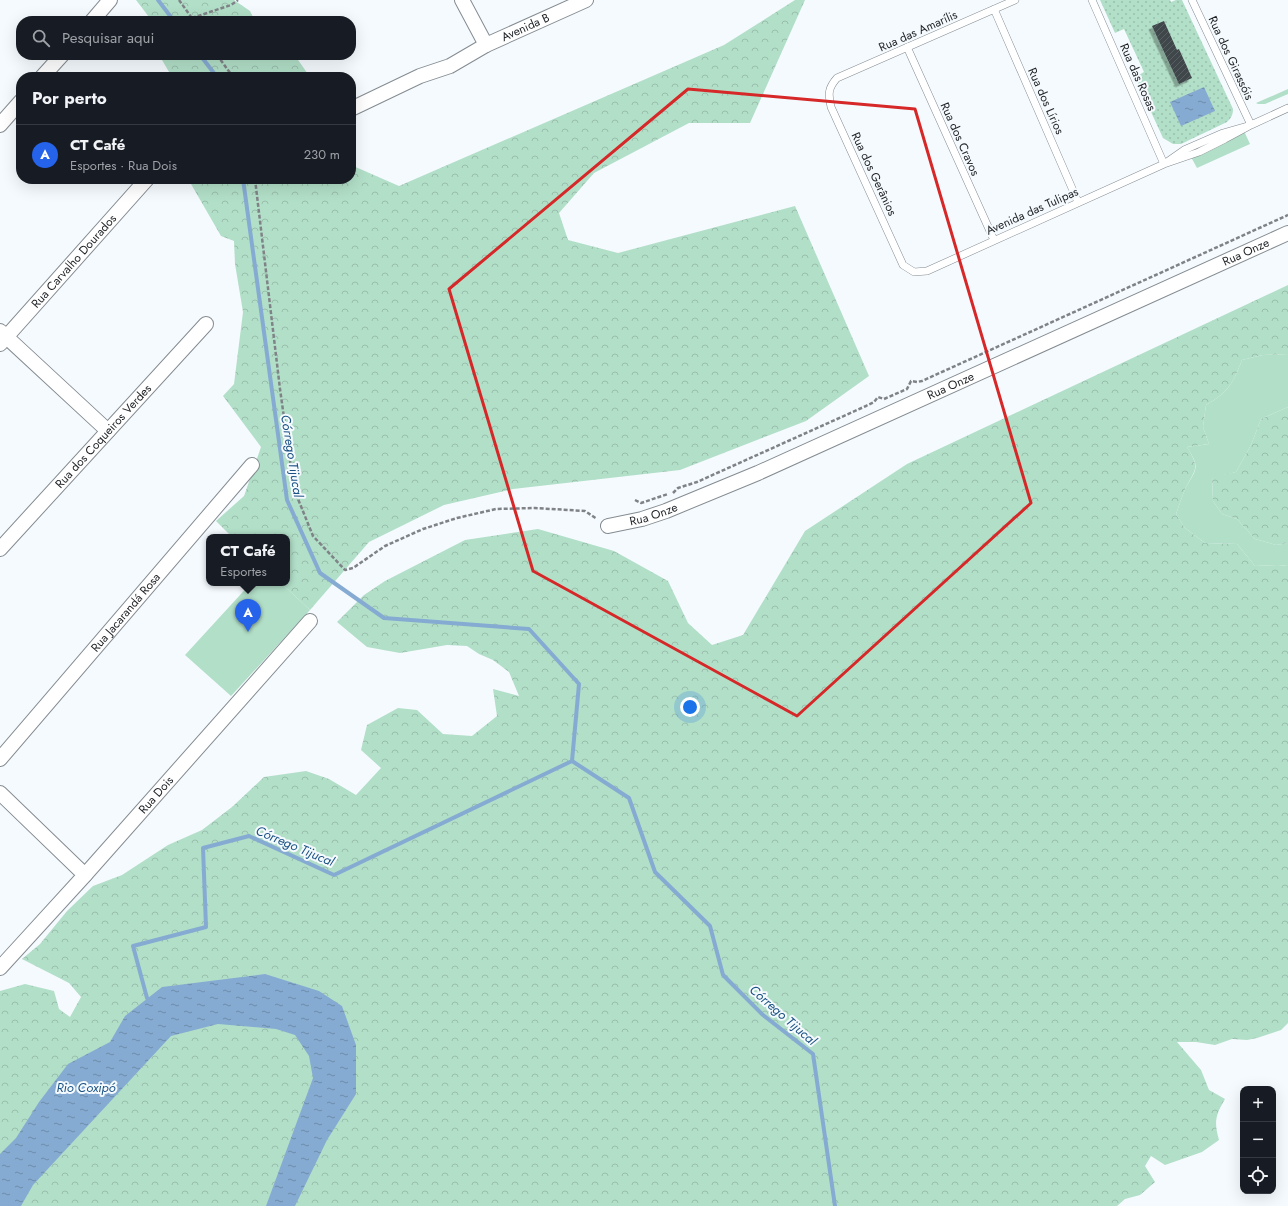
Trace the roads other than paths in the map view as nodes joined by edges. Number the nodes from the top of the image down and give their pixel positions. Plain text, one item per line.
1 (110, 0) edge
2 (462, 0) edge
3 (586, 0) edge
4 (1015, 0) edge
5 (1092, 0) edge
6 (1192, 0) edge
7 (994, 9) junction
8 (96, 16) edge
9 (486, 46) junction
10 (907, 47) junction
11 (57, 60) edge
12 (47, 72) edge
13 (831, 85) joint
14 (16, 107) edge
15 (356, 107) edge
16 (1288, 108) edge
17 (0, 125) edge
18 (1251, 125) junction
19 (1164, 164) junction
20 (142, 184) edge
21 (1078, 202) junction
22 (1288, 233) edge
23 (994, 240) junction
24 (908, 269) joint
25 (206, 324) dead end
26 (2, 337) edge
27 (108, 431) junction
28 (252, 465) dead end
29 (608, 526) road end
30 (0, 549) edge
31 (310, 621) dead end
32 (0, 759) edge
33 (0, 793) edge
34 (85, 875) junction
35 (0, 968) edge

1 - 8 street
2 - 9 street
3 - 9 street, Avenida B
4 - 7 lane, Rua das Amarílis
5 - 19 lane, Rua das Rosas
6 - 18 lane, Rua dos Girassóis
7 - 10 lane, Rua das Amarílis
7 - 21 lane, Rua dos Lírios
9 - 15 street, Avenida B
10 - 13 lane, Rua das Amarílis
10 - 23 lane, Rua dos Cravos
11 - 12 street
13 - 24 lane, Rua dos Gerânios
14 - 17 street
16 - 18 lane, Avenida das Tulipas
18 - 19 lane, Avenida das Tulipas
19 - 21 lane, Avenida das Tulipas
20 - 26 street, Rua Carvalho Dourados
21 - 23 lane, Avenida das Tulipas
22 - 29 street, Rua Onze
23 - 24 lane, Avenida das Tulipas
25 - 27 street, Rua dos Coqueiros Verdes
26 - 27 street
27 - 30 street, Rua dos Coqueiros Verdes
28 - 32 street, Rua Jacarandá Rosa
31 - 34 street, Rua Dois
33 - 34 street
34 - 35 street, Rua Dois

